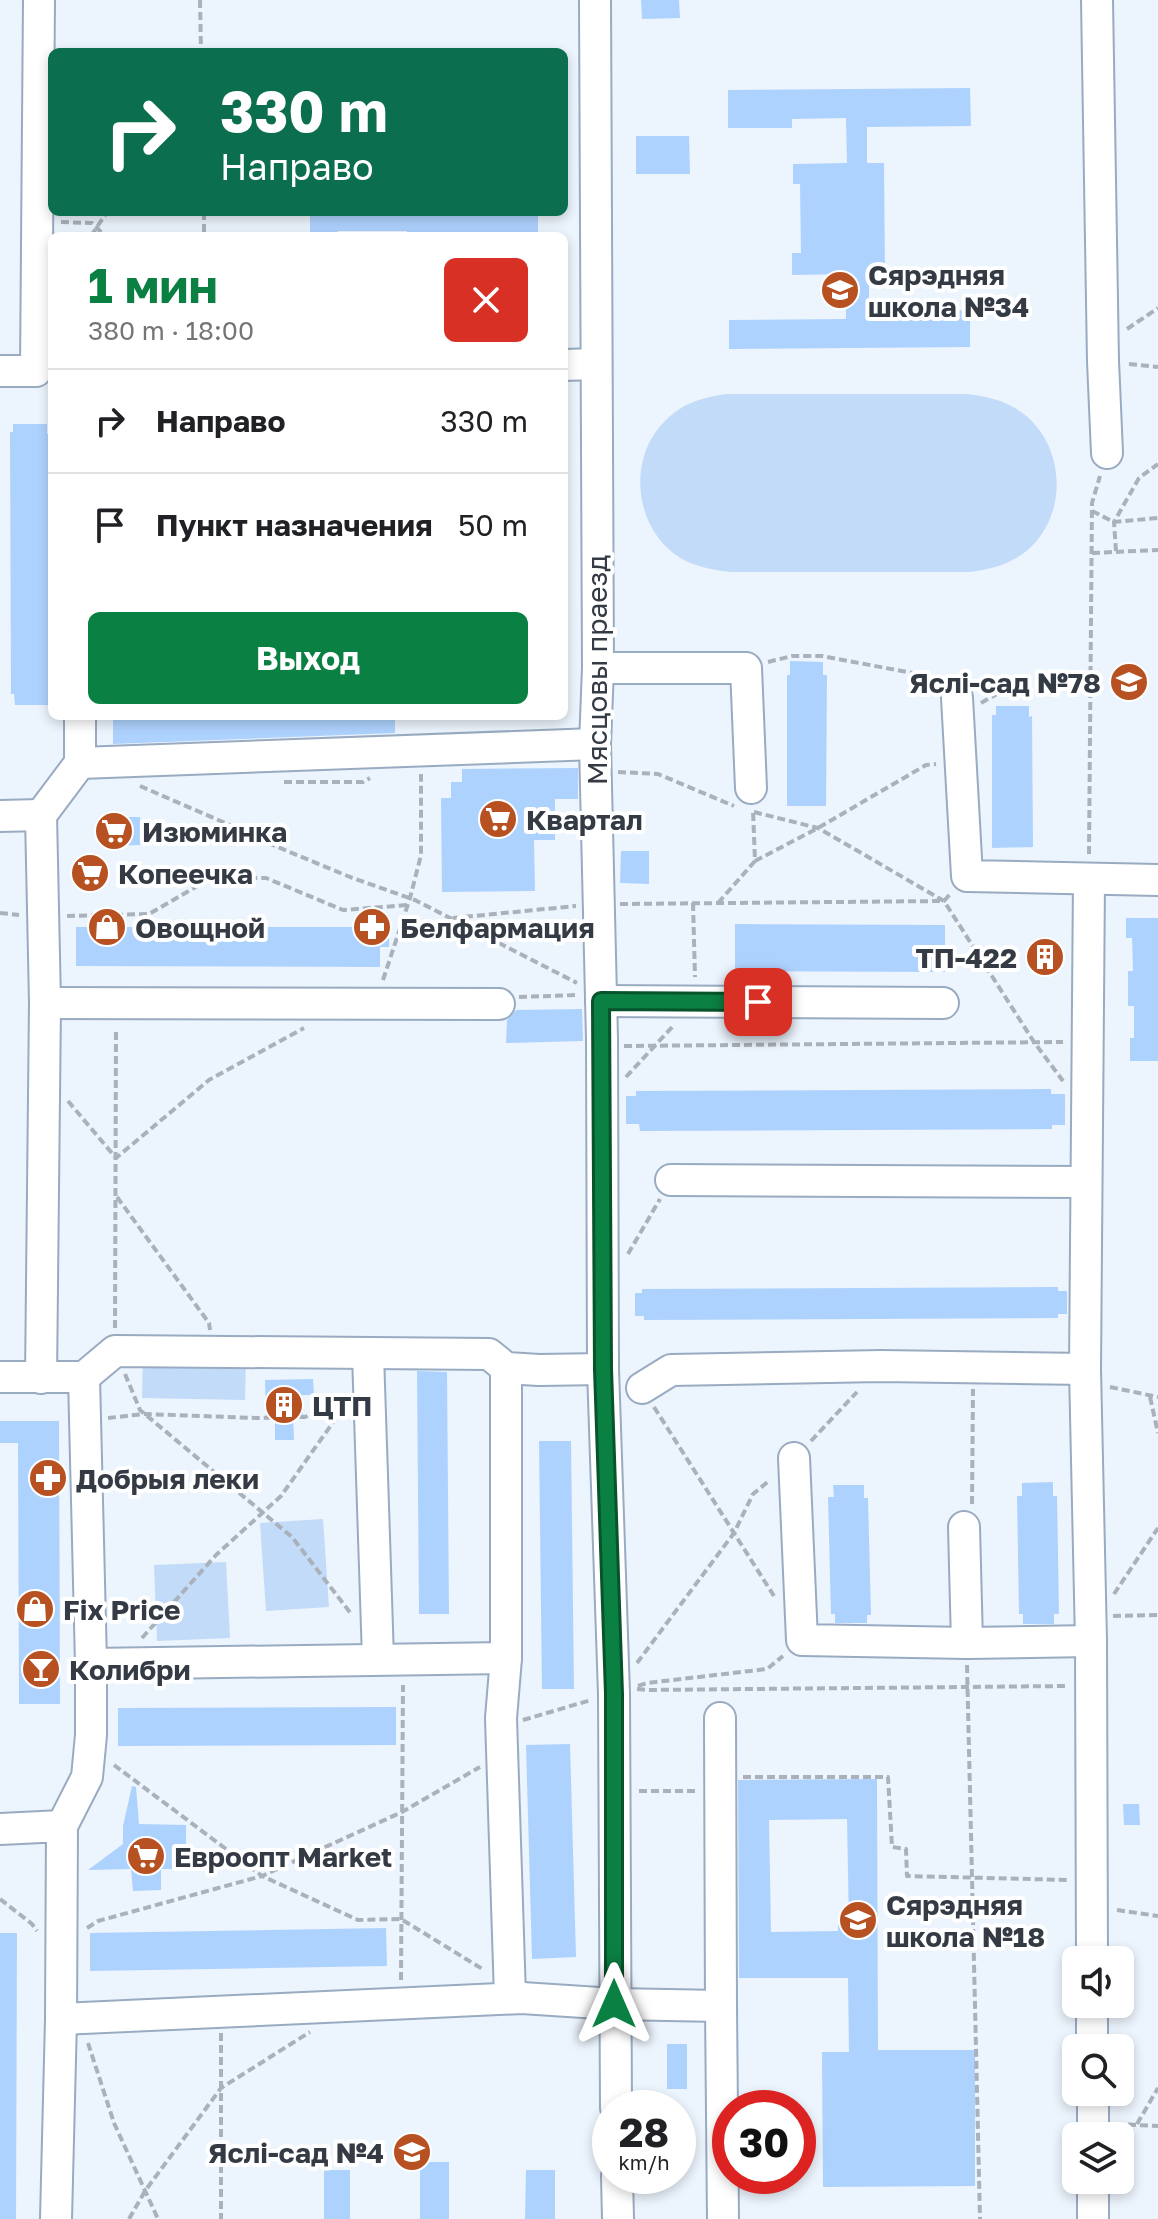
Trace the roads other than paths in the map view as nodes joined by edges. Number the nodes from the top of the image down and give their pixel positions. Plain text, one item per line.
1 (39, 0) edge
2 (595, 0) edge
3 (1097, 0) edge
4 (596, 364) junction
5 (568, 365) edge
6 (0, 371) edge
7 (44, 372) edge
8 (1107, 453) road end
9 (598, 668) junction
10 (960, 687) road end
11 (80, 720) edge
12 (595, 757) junction
13 (80, 763) junction
14 (747, 804) road end
15 (41, 815) junction
16 (0, 816) edge
17 (1089, 880) junction
18 (1158, 880) edge
19 (601, 998) junction
20 (45, 1003) junction
21 (943, 1003) dead end
22 (499, 1004) road end
23 (671, 1180) road end
24 (1086, 1182) junction
25 (368, 1354) junction
26 (506, 1368) junction
27 (603, 1369) junction
28 (1085, 1375) junction
29 (0, 1377) edge
30 (84, 1377) junction
31 (41, 1378) junction
32 (642, 1388) road end
33 (794, 1458) road end
34 (964, 1527) road end
35 (1094, 1624) junction
36 (967, 1643) junction
37 (386, 1655) junction
38 (506, 1658) junction
39 (105, 1664) junction
40 (720, 1718) dead end
41 (62, 1826) junction
42 (0, 1829) edge
43 (1092, 1946) edge
44 (516, 1992) junction
45 (614, 2004) junction
46 (721, 2006) junction
47 (70, 2018) junction
48 (616, 2090) edge
49 (617, 2194) edge
50 (1093, 2194) edge
51 (56, 2219) edge
52 (618, 2219) edge
53 (723, 2219) edge
54 (1093, 2219) edge

1 - 7 street
2 - 4 street, Мясцовы праезд
3 - 8 street
4 - 5 street
4 - 9 street, Мясцовы праезд
6 - 7 street
9 - 12 street, Мясцовы праезд
9 - 14 street
10 - 17 street
11 - 13 street
12 - 13 street
12 - 19 street, Мясцовы праезд
13 - 15 street
15 - 16 street
15 - 20 street
17 - 18 street
17 - 24 street
19 - 21 street
19 - 27 street, Мясцовы праезд
20 - 22 street
20 - 31 street
23 - 24 street
24 - 28 street
25 - 26 street
25 - 30 street
25 - 37 street
26 - 27 street
26 - 38 street
27 - 45 street, Мясцовы праезд
28 - 32 street
28 - 35 street
29 - 31 street
30 - 31 street
30 - 39 street
33 - 36 street
34 - 36 street
35 - 36 street
35 - 43 street
37 - 38 street
37 - 39 street
38 - 44 street
39 - 41 street
40 - 46 street
41 - 42 street
41 - 47 street
44 - 45 street
44 - 47 street
45 - 46 street
45 - 48 street, Мясцовы праезд
46 - 53 street
47 - 51 street
49 - 52 street
50 - 54 street

